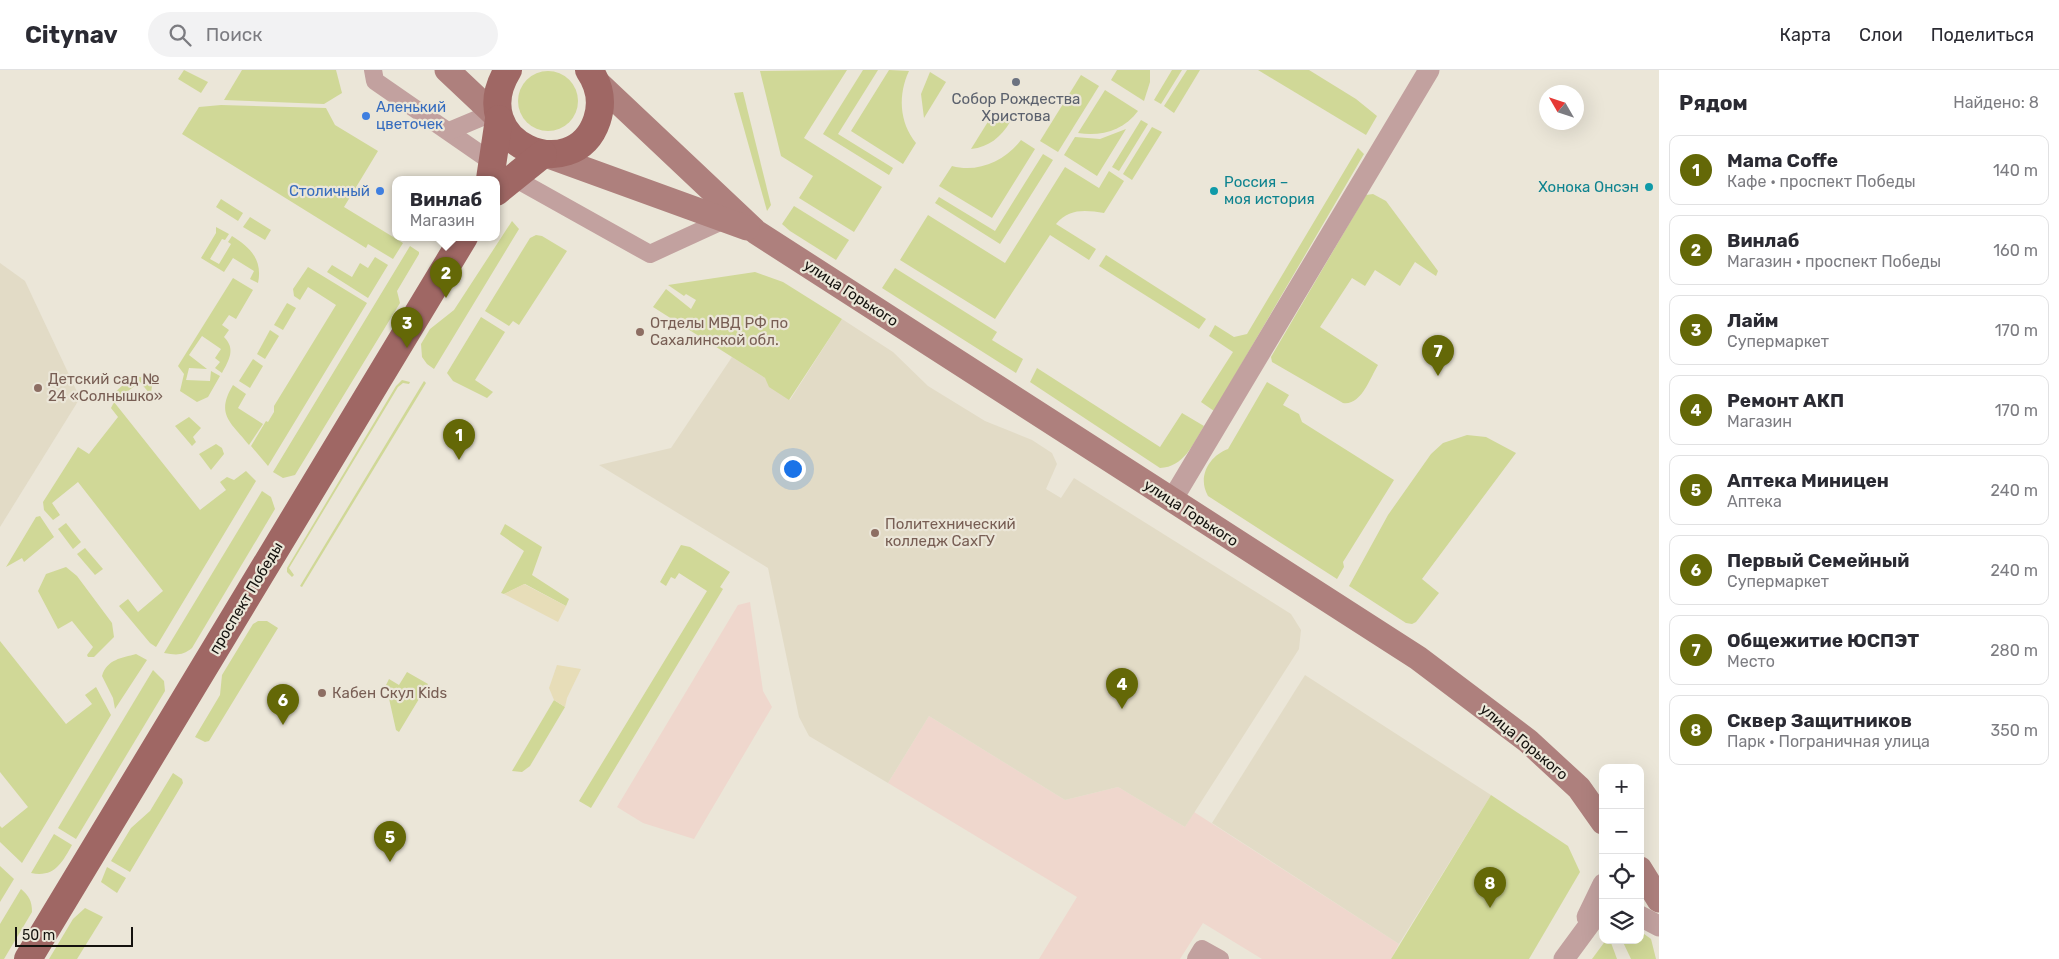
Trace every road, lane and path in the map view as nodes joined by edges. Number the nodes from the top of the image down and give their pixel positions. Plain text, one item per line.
1 (373, 70) edge
2 (447, 70) edge
3 (508, 70) edge
4 (1429, 70) edge
5 (593, 75) edge
6 (495, 116) junction
7 (449, 131) junction
8 (543, 154) junction
9 (496, 176) edge
10 (498, 176) edge
11 (500, 177) edge
12 (500, 179) edge
13 (724, 220) junction
14 (756, 232) junction
15 (462, 241) edge
16 (1172, 500) junction
17 (1599, 816) edge
18 (1644, 876) edge
19 (1599, 892) edge
20 (1659, 900) edge
21 (1599, 911) edge
22 (1644, 918) edge
23 (1599, 926) edge
24 (1659, 926) edge
25 (1570, 950) edge
26 (28, 959) edge
27 (1196, 959) edge
28 (1220, 959) edge

1 - 7 street
2 - 6 main road
3 - 6 main road
4 - 16 street
5 - 8 main road
5 - 14 main road, улица Горького
6 - 7 street
6 - 8 main road
6 - 10 main road
7 - 9 street
8 - 11 main road
8 - 13 main road, улица Горького
12 - 13 street
13 - 14 main road, улица Горького
14 - 16 main road, улица Горького
15 - 26 main road, проспект Победы
16 - 17 main road, улица Горького
18 - 20 main road
19 - 25 street
21 - 25 street
22 - 24 street
23 - 25 street
27 - 28 street

